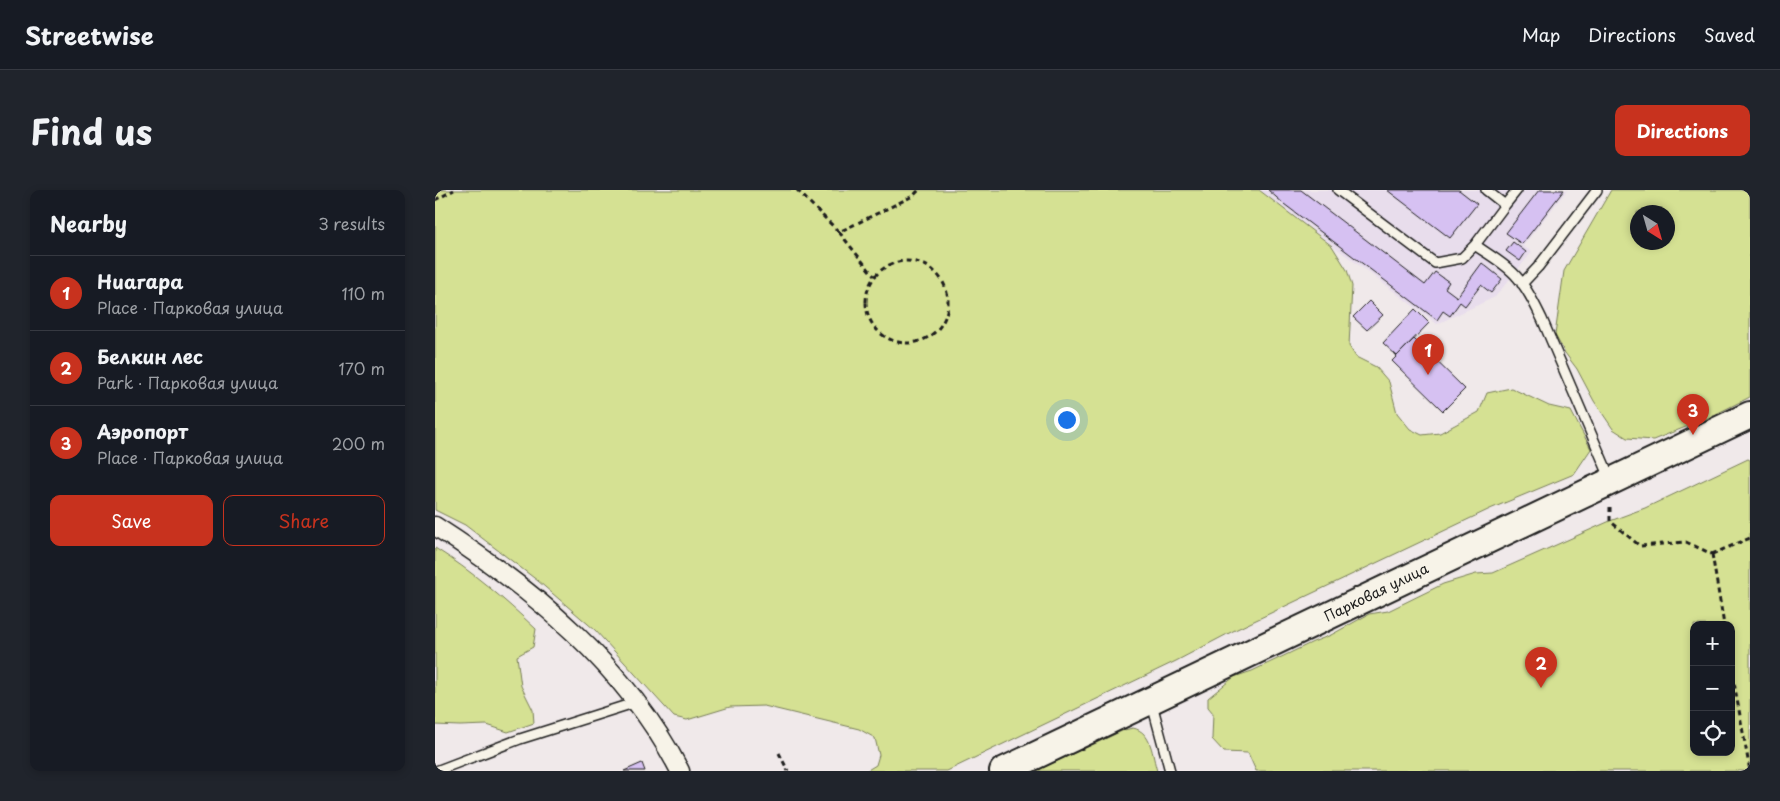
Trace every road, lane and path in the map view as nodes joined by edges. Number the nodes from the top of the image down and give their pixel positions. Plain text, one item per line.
1 (454, 190) edge
2 (797, 190) edge
3 (919, 190) edge
4 (1339, 190) edge
5 (1485, 190) edge
6 (1517, 190) edge
7 (1597, 190) edge
8 (435, 200) edge
9 (1505, 206) junction
10 (839, 232) junction
11 (1475, 245) junction
12 (874, 276) junction
13 (1522, 284) junction
14 (1750, 415) edge
15 (1611, 480) junction
16 (435, 526) edge
17 (1750, 538) edge
18 (1712, 554) junction
19 (1723, 621) edge
20 (1735, 688) edge
21 (1151, 700) junction
22 (637, 702) junction
23 (779, 753) dead end
24 (436, 771) edge
25 (680, 771) edge
26 (788, 771) edge
27 (1003, 771) edge
28 (1170, 771) edge
29 (1750, 771) edge

1 - 8 path
2 - 10 path
3 - 10 path
4 - 11 lane
5 - 9 lane
6 - 9 lane
7 - 13 lane
9 - 11 lane
10 - 12 path
11 - 13 lane
12 - 12 path
13 - 15 lane
14 - 15 main road, Парковая улица
15 - 18 path
15 - 21 main road, Парковая улица
16 - 22 street
17 - 18 path
18 - 19 path
20 - 29 path
21 - 27 main road, Парковая улица
21 - 28 lane
22 - 24 lane
22 - 25 street
23 - 26 path

